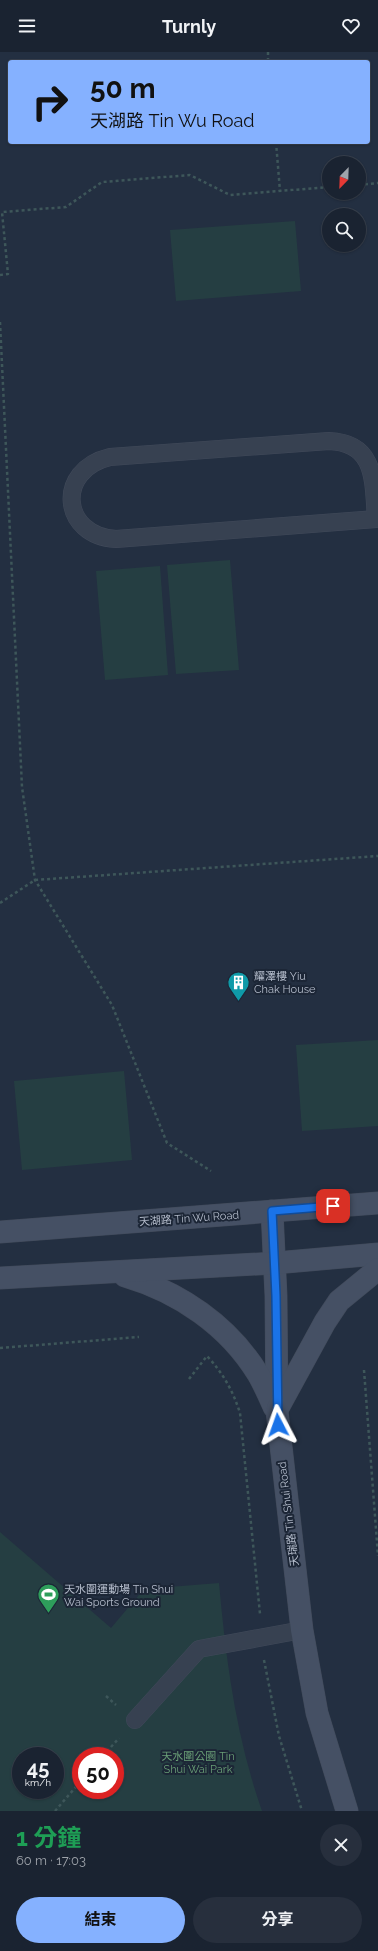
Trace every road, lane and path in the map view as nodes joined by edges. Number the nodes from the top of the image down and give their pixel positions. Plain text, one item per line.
1 (276, 144) edge
2 (378, 183) edge
3 (366, 184) edge
4 (322, 188) edge
5 (280, 191) junction
6 (1, 212) edge
7 (0, 275) edge
8 (0, 322) edge
9 (377, 519) edge
10 (378, 856) edge
11 (35, 880) junction
12 (0, 903) edge
13 (211, 1171) dead end
14 (378, 1203) edge
15 (272, 1211) junction
16 (0, 1232) edge
17 (378, 1254) edge
18 (275, 1263) junction
19 (378, 1269) edge
20 (111, 1272) junction
21 (0, 1278) edge
22 (139, 1337) dead end
23 (0, 1348) edge
24 (364, 1370) dead end
25 (189, 1379) dead end
26 (277, 1411) junction
27 (378, 1556) edge
28 (302, 1630) junction
29 (262, 1637) junction
30 (135, 1720) dead end
31 (72, 1791) edge
32 (55, 1811) edge
33 (302, 1811) edge
34 (348, 1811) edge

1 - 5 path
2 - 3 path
4 - 5 path
5 - 6 path
6 - 7 path
8 - 11 path
9 - 9 lane
10 - 11 path
11 - 12 path
11 - 13 path
14 - 15 main road, 天湖路 Tin Wu Road
15 - 16 main road, 天湖路 Tin Wu Road
15 - 18 main road, 天瑞路 Tin Shui Road
17 - 18 main road
18 - 20 main road
18 - 26 main road, 天瑞路 Tin Shui Road
19 - 26 main road
20 - 21 main road
20 - 26 main road
22 - 23 path
24 - 27 path
25 - 29 path
26 - 28 main road, 天瑞路 Tin Shui Road
28 - 29 lane
28 - 34 main road, 天瑞路 Tin Shui Road
29 - 30 lane
29 - 33 path
31 - 32 path

